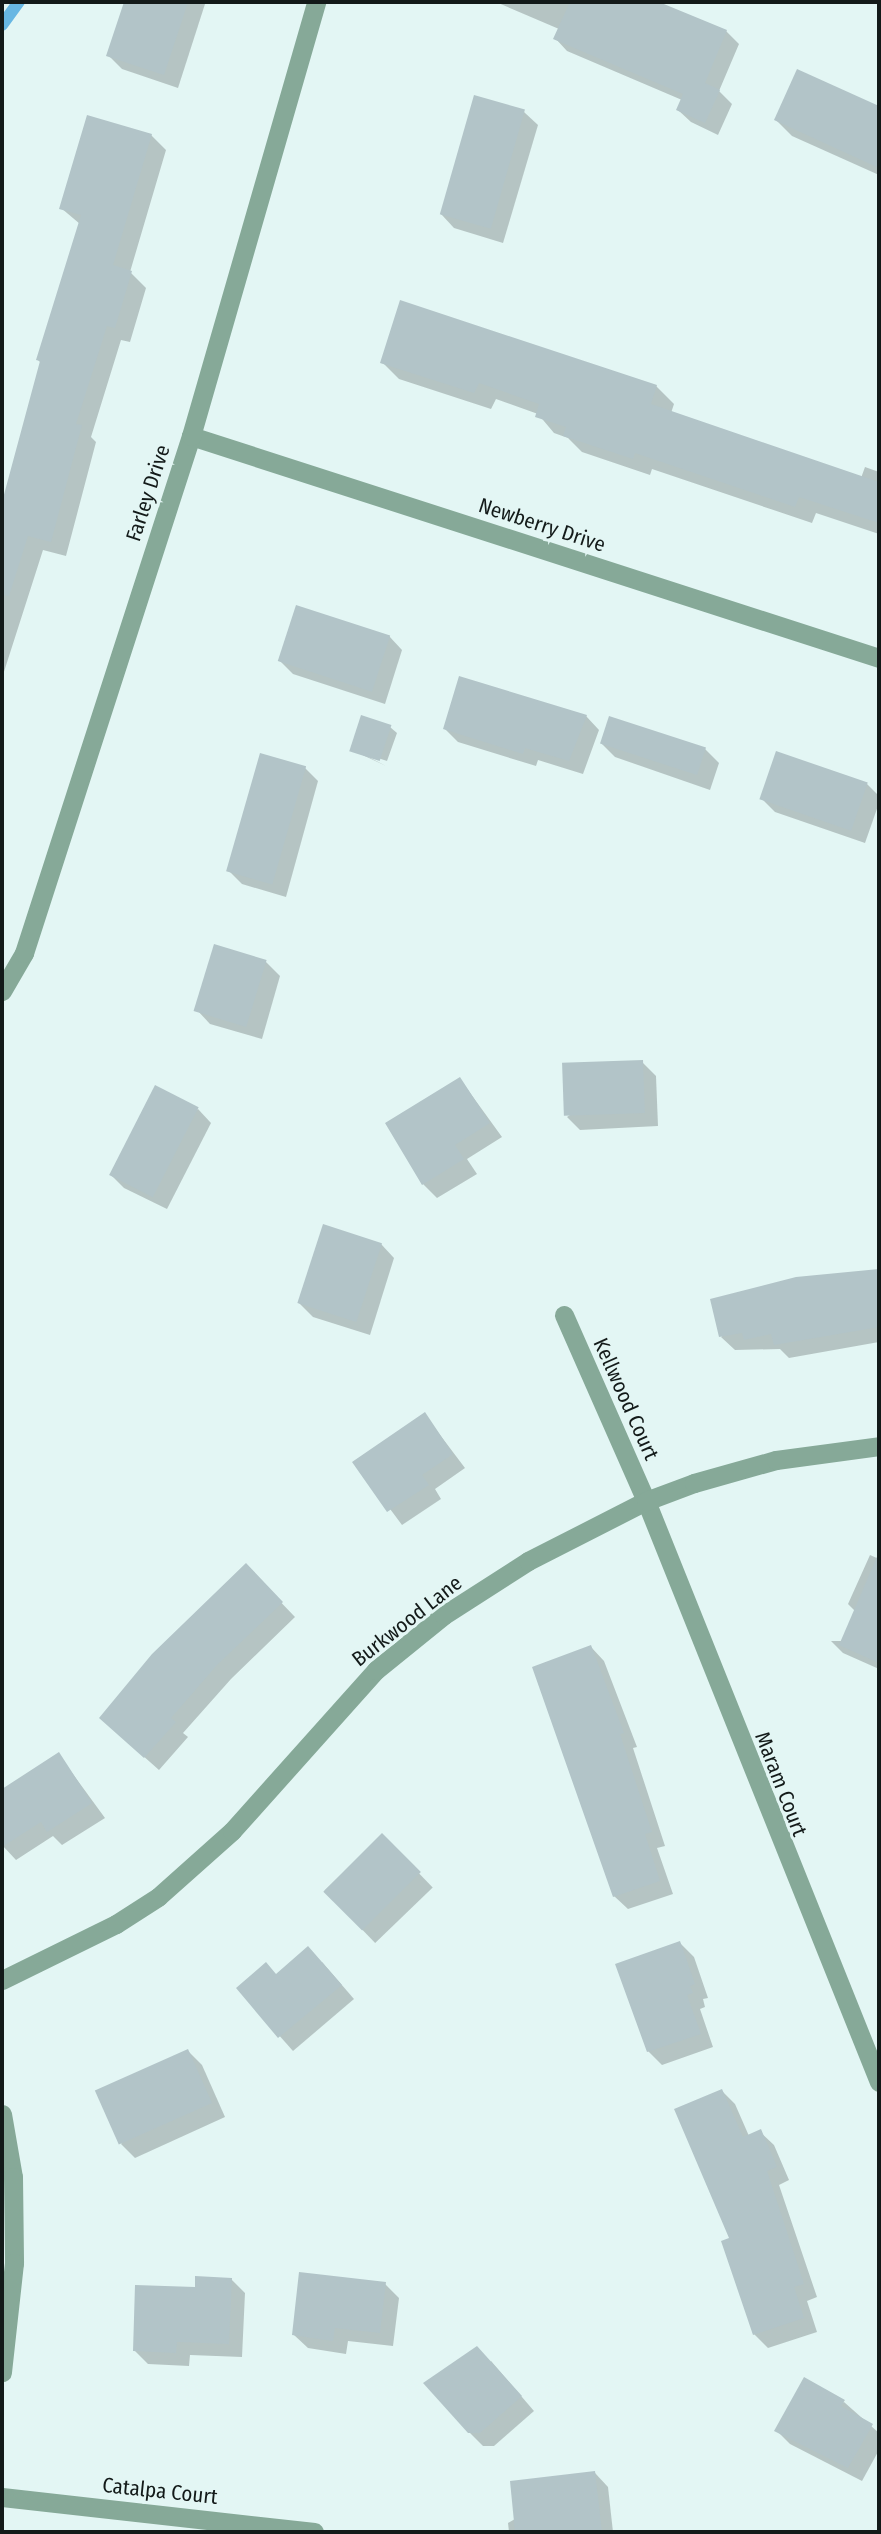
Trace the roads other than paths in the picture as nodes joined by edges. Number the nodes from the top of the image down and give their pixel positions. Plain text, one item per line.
1 (316, 2) edge
2 (191, 436) junction
3 (879, 658) edge
4 (2, 991) edge
5 (564, 1315) dead end
6 (879, 1446) edge
7 (646, 1501) junction
8 (2, 1980) edge
9 (879, 2082) edge
10 (2, 2115) edge
11 (2, 2372) edge
12 (2, 2497) edge
13 (314, 2532) edge

1 - 2 street, Farley Drive
2 - 3 street, Newberry Drive
2 - 4 street, Farley Drive
5 - 7 street, Kellwood Court
6 - 7 street, Burkwood Lane
7 - 8 street, Burkwood Lane
7 - 9 street, Maram Court
10 - 11 street
12 - 13 street, Catalpa Court

